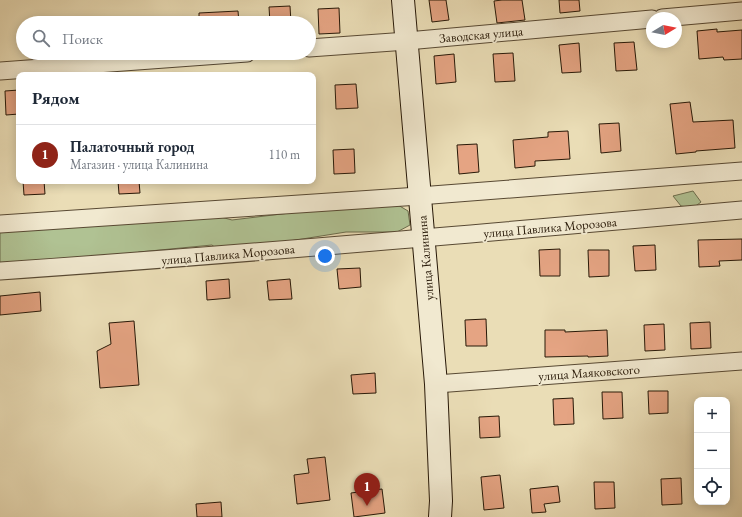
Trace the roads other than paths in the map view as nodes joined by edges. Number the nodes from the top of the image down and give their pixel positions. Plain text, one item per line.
1 (403, 0) edge
2 (742, 11) edge
3 (682, 16) edge
4 (646, 20) edge
5 (407, 41) junction
6 (316, 48) edge
7 (151, 60) edge
8 (0, 71) edge
9 (742, 171) edge
10 (419, 196) junction
11 (742, 210) edge
12 (0, 224) edge
13 (424, 238) junction
14 (0, 271) edge
15 (742, 361) edge
16 (436, 384) junction
17 (440, 517) edge

1 - 5 main road, улица Калинина
2 - 3 street
4 - 5 street, Заводская улица
5 - 6 street, Заводская улица
5 - 10 main road, улица Калинина
7 - 8 street
9 - 10 street
10 - 12 street
10 - 13 main road, улица Калинина
11 - 13 street, улица Павлика Морозова
13 - 14 street, улица Павлика Морозова
13 - 16 main road, улица Калинина
15 - 16 street, улица Маяковского
16 - 17 main road, улица Калинина

